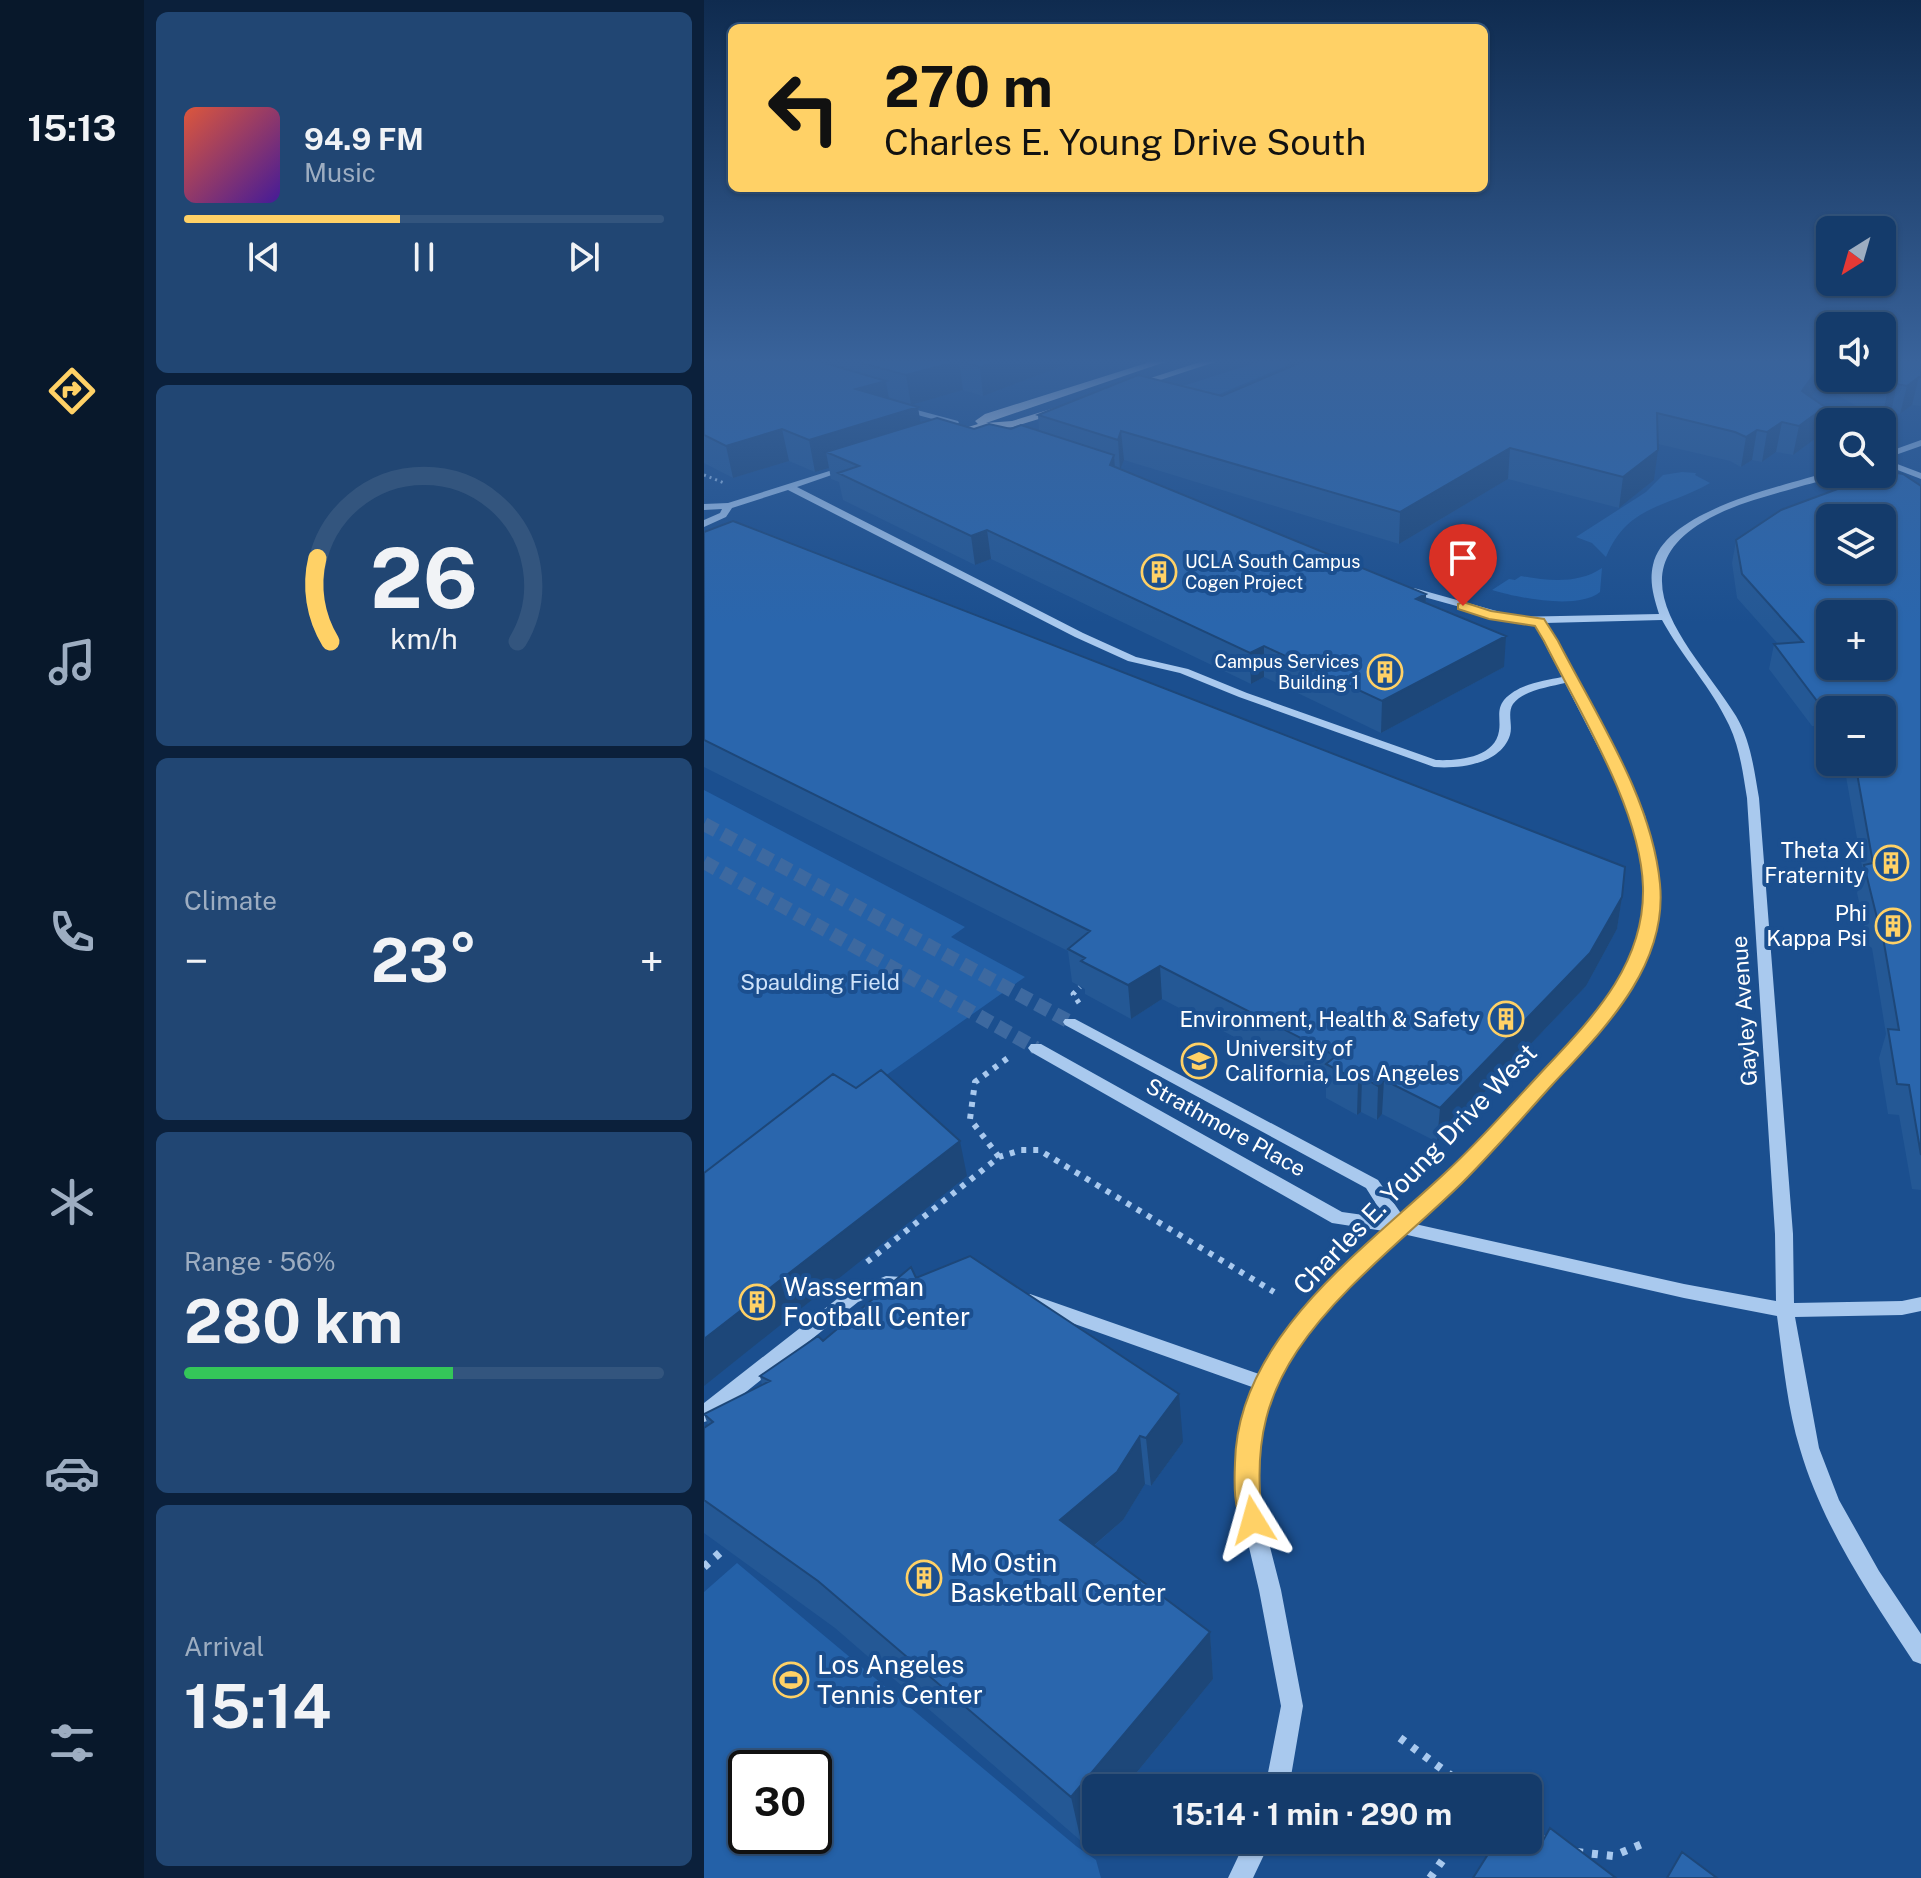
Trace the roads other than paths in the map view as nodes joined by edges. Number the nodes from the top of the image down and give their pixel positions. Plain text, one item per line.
1 (861, 463) edge
2 (1896, 465) edge
3 (1921, 476) edge
4 (1816, 479) edge
5 (789, 487) junction
6 (729, 506) junction
7 (704, 507) edge
8 (704, 524) edge
9 (1394, 585) edge
10 (1665, 617) junction
11 (1539, 622) junction
12 (1570, 679) junction
13 (1069, 1018) tunnel mouth
14 (1029, 1048) tunnel mouth
15 (1400, 1227) junction
16 (1011, 1295) edge
17 (893, 1302) edge
18 (1921, 1304) edge
19 (1785, 1310) junction
20 (1263, 1383) junction
21 (704, 1414) edge
22 (1921, 1653) edge
23 (1280, 1774) edge
24 (1252, 1854) edge
25 (1240, 1878) edge

1 - 5 street
2 - 3 street
4 - 10 street, Gayley Avenue
5 - 6 street
5 - 12 street
6 - 7 street
6 - 8 street
9 - 11 street
10 - 11 street
10 - 19 street, Gayley Avenue
11 - 12 street, Charles E. Young Drive West
12 - 15 street, Charles E. Young Drive West
13 - 15 street, Strathmore Place
14 - 15 street, Strathmore Place
15 - 19 street, Strathmore Place
15 - 20 street, Charles E. Young Drive West
16 - 20 street
17 - 21 street
18 - 19 street, Strathmore Place
19 - 22 street, Gayley Avenue
20 - 23 street, Charles E. Young Drive West
24 - 25 street

